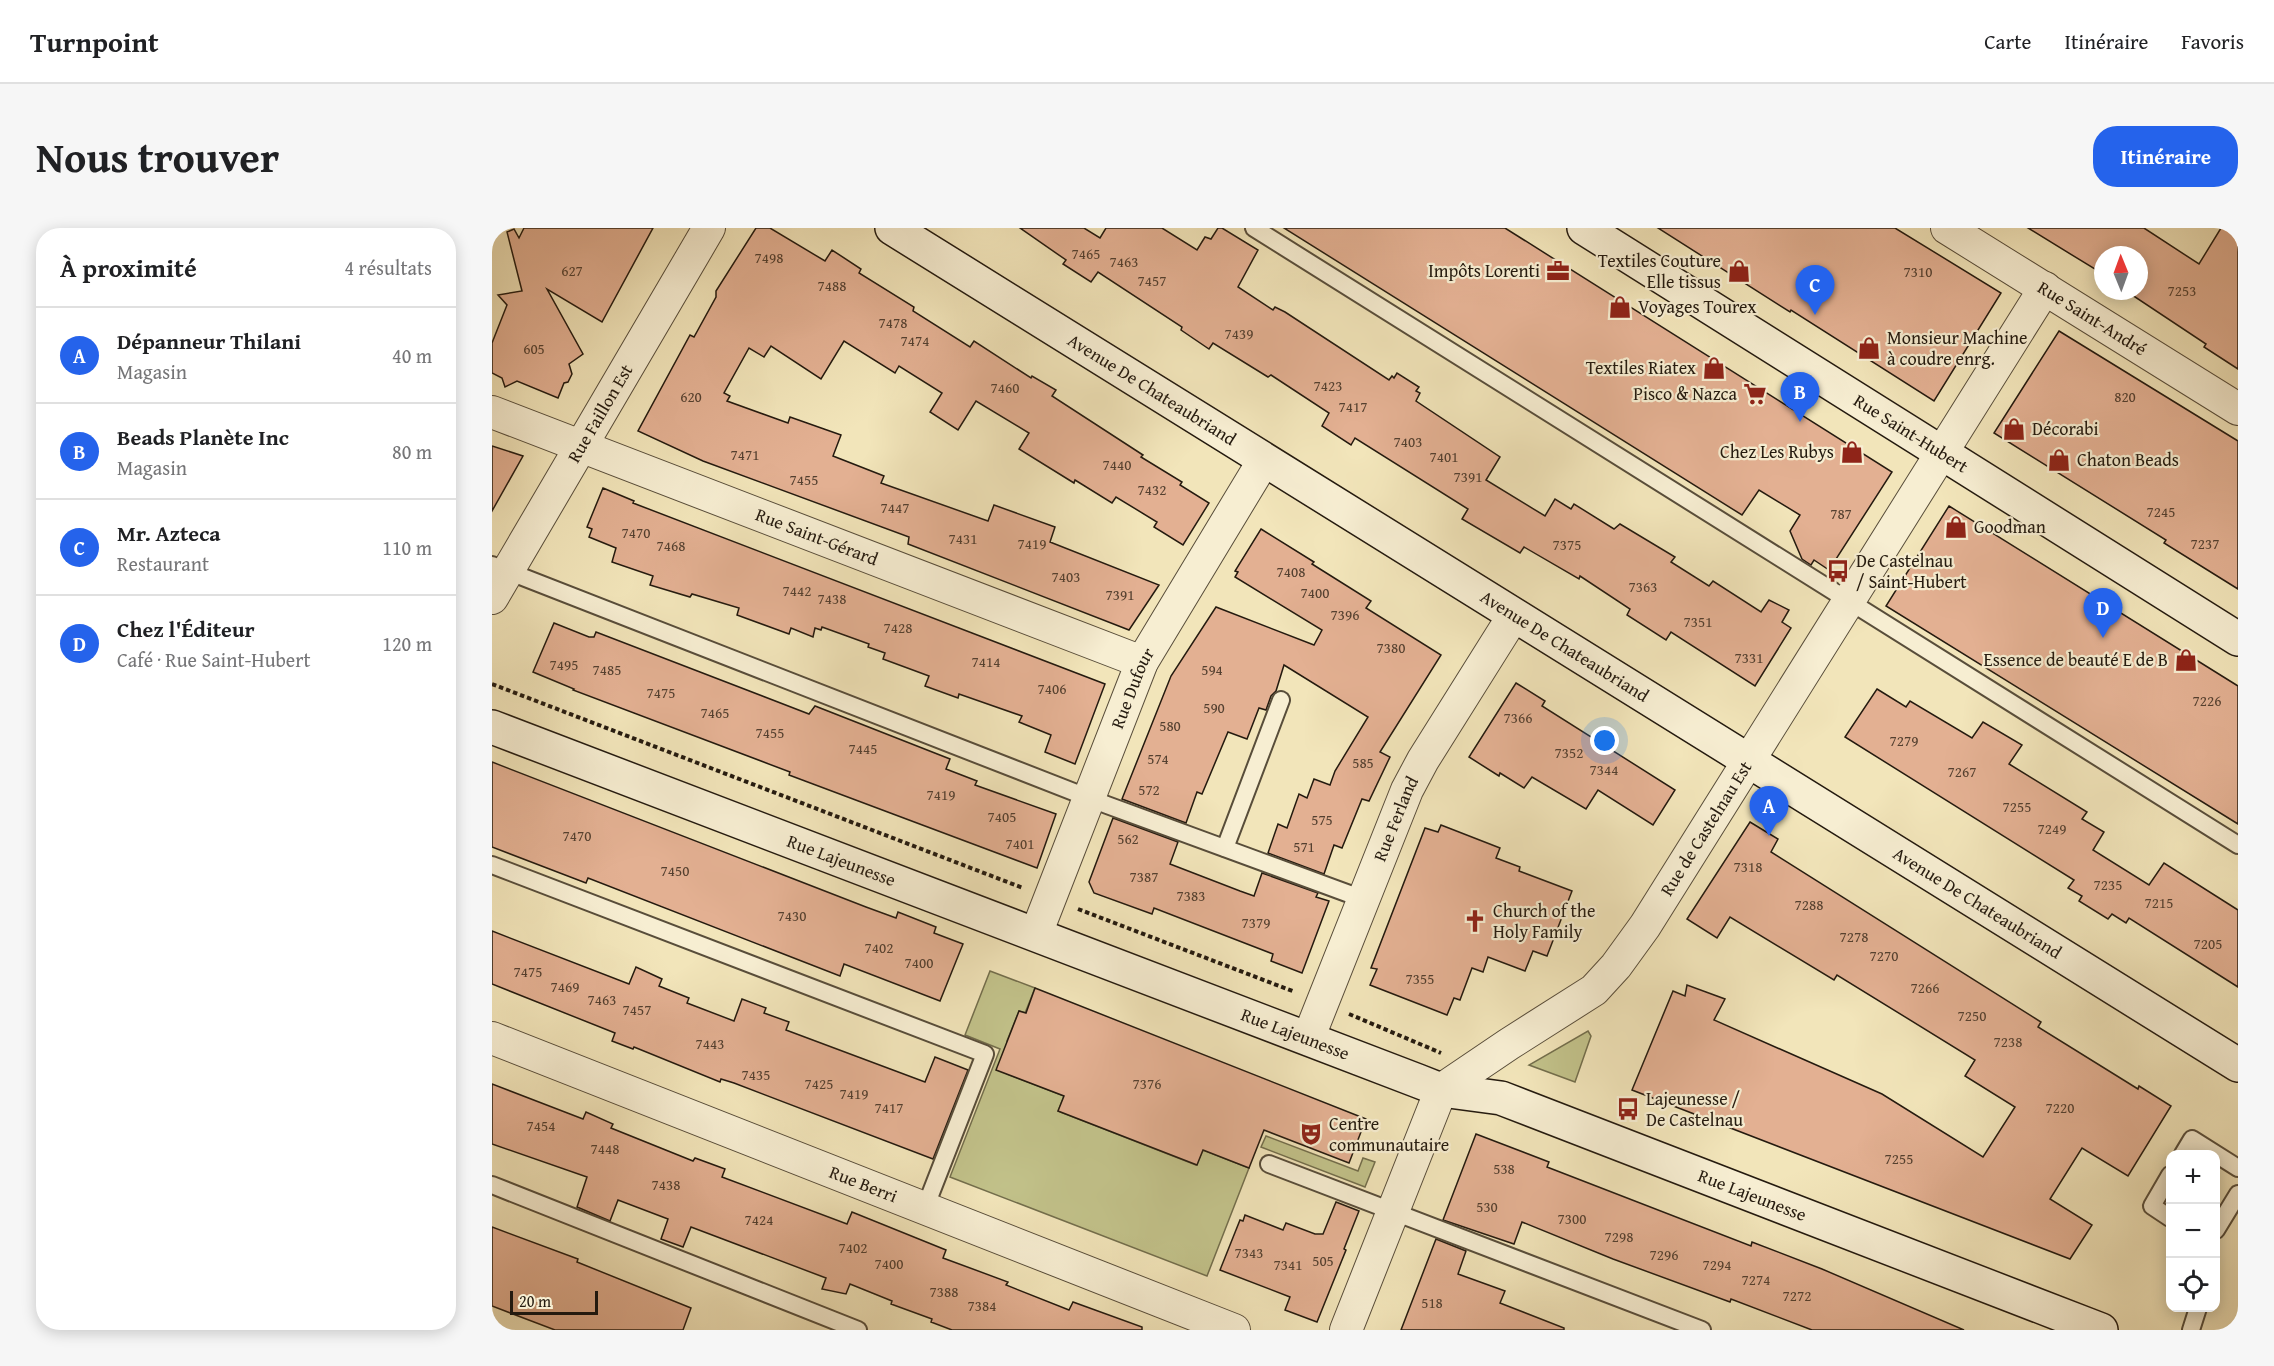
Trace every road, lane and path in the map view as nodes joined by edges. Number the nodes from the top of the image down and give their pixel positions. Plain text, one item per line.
1 (709, 228) edge
2 (892, 228) edge
3 (1254, 228) edge
4 (1584, 228) edge
5 (1947, 228) edge
6 (2045, 288) junction
7 (2238, 409) edge
8 (492, 412) edge
9 (580, 446) junction
10 (1942, 453) junction
11 (1264, 460) junction
12 (500, 568) edge
13 (492, 598) edge
14 (1848, 601) junction
15 (1514, 615) junction
16 (2238, 639) edge
17 (1142, 662) junction
18 (492, 684) edge
19 (1281, 700) dead end
20 (492, 727) edge
21 (1748, 760) junction
22 (1089, 796) junction
23 (2238, 845) edge
24 (1225, 848) junction
25 (492, 865) edge
26 (1027, 890) dead end
27 (1363, 899) junction
28 (1072, 906) dead end
29 (1036, 934) junction
30 (1299, 994) dead end
31 (1347, 1013) dead end
32 (492, 1038) edge
33 (1308, 1039) junction
34 (1429, 1047) dead end
35 (2238, 1065) edge
36 (1442, 1090) junction
37 (2186, 1150) edge
38 (2209, 1150) edge
39 (2220, 1157) edge
40 (1269, 1164) dead end
41 (2238, 1168) edge
42 (2166, 1182) edge
43 (492, 1185) edge
44 (2238, 1194) edge
45 (925, 1208) junction
46 (1392, 1212) junction
47 (2166, 1215) edge
48 (2220, 1223) edge
49 (2197, 1312) edge
50 (858, 1330) edge
51 (1234, 1330) edge
52 (1346, 1330) edge
53 (1702, 1330) edge
54 (2101, 1330) edge
55 (2191, 1330) edge

1 - 9 street, Rue Faillon Est
2 - 11 street, Avenue De Chateaubriand
3 - 14 lane
4 - 10 street, Rue Saint-Hubert
5 - 6 street, Rue Saint-André
6 - 7 street, Rue Saint-André
6 - 10 street, Rue de Castelnau Est
8 - 9 street, Rue Saint-Gérard
9 - 12 street, Rue Faillon Est
9 - 17 street, Rue Saint-Gérard
10 - 14 street, Rue de Castelnau Est
10 - 16 street, Rue Saint-Hubert
11 - 15 street, Avenue De Chateaubriand
11 - 17 street, Rue Dufour
12 - 13 street, Rue Faillon Est
12 - 22 lane
14 - 21 street, Rue de Castelnau Est
14 - 23 lane
15 - 21 street, Avenue De Chateaubriand
15 - 27 street, Rue Ferland
17 - 22 street, Rue Dufour
18 - 26 path
19 - 24 lane
20 - 29 street, Rue Lajeunesse
21 - 35 street, Avenue De Chateaubriand
21 - 36 street, Rue de Castelnau Est
22 - 24 lane
22 - 29 street, Rue Dufour
24 - 27 lane
25 - 45 lane
27 - 33 street, Rue Ferland
28 - 30 path
29 - 33 street, Rue Lajeunesse
31 - 34 path, Rue Lajeunesse
32 - 45 street, Rue Berri
33 - 36 street, Rue Lajeunesse
36 - 46 street
36 - 54 street, Rue Lajeunesse
37 - 38 lane
39 - 41 lane
40 - 46 lane
42 - 47 lane
43 - 50 lane
44 - 48 lane
45 - 51 street, Rue Berri
46 - 52 street
46 - 53 lane
49 - 55 lane

